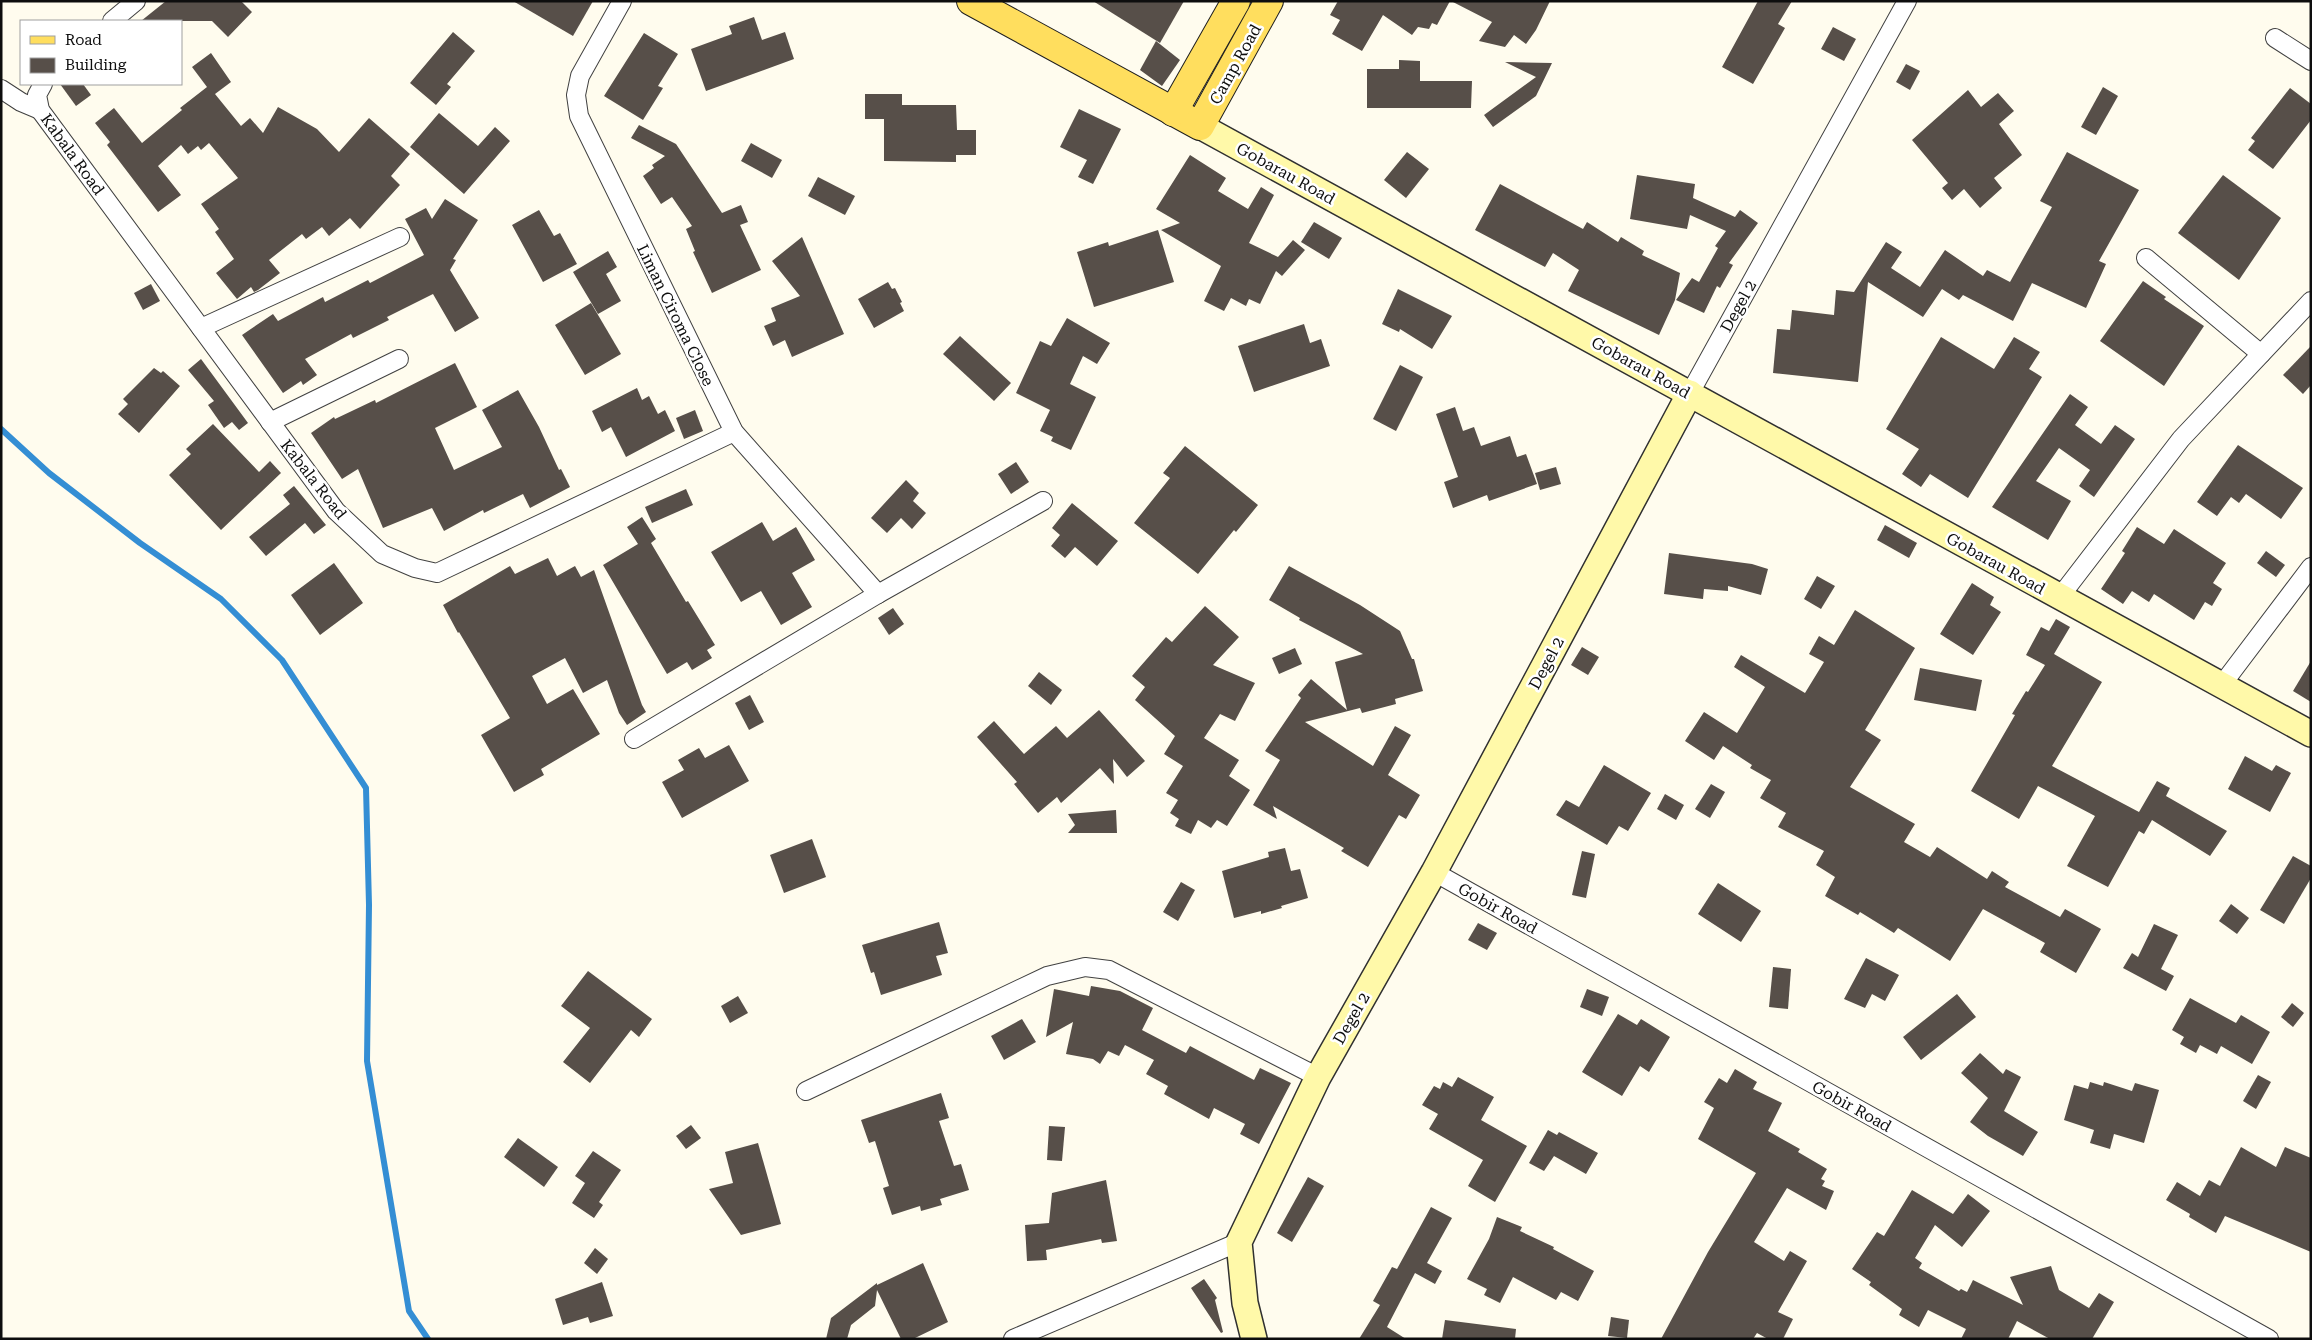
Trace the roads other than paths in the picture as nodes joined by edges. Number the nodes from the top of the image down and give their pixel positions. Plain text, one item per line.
1 (136, 1) edge
2 (622, 1) edge
3 (971, 1) edge
4 (1907, 1) edge
5 (1234, 5) edge
6 (1263, 13) edge
7 (113, 20) edge
8 (2275, 38) dead end
9 (2311, 62) edge
10 (42, 85) edge
11 (1, 90) edge
12 (40, 110) junction
13 (1173, 112) junction
14 (1200, 126) junction
15 (400, 237) dead end
16 (2146, 258) dead end
17 (2311, 301) edge
18 (201, 328) junction
19 (2261, 354) junction
20 (400, 359) dead end
21 (1690, 393) junction
22 (270, 422) junction
23 (734, 432) junction
24 (1043, 501) dead end
25 (2311, 567) edge
26 (878, 594) junction
27 (2059, 598) junction
28 (2222, 686) junction
29 (2311, 734) edge
30 (634, 739) dead end
31 (1434, 872) junction
32 (1318, 1077) junction
33 (806, 1091) dead end
34 (1239, 1242) junction
35 (1013, 1339) edge
36 (1254, 1339) edge
37 (2269, 1339) edge

1 - 7 street
2 - 23 street, Liman Ciroma Close
3 - 13 main road, Gobarau Road
4 - 21 street, Degel 2
5 - 6 main road
5 - 13 main road, Camp Road
6 - 14 main road, Camp Road
8 - 9 street
10 - 12 street, Kabala Road
11 - 12 street
12 - 18 street, Kabala Road
13 - 14 main road, Gobarau Road
14 - 21 street, Gobarau Road
15 - 18 street
16 - 19 street
17 - 19 street
18 - 22 street, Kabala Road
19 - 27 street
20 - 22 street
21 - 27 street, Gobarau Road
21 - 31 street, Degel 2
22 - 23 street, Kabala Road
23 - 26 street, Liman Ciroma Close
24 - 26 street
25 - 28 street
26 - 30 street
27 - 28 street, Gobarau Road
28 - 29 street, Gobarau Road
31 - 32 street, Degel 2
31 - 37 street, Gobir Road
32 - 33 street
32 - 34 street, Degel 2
34 - 35 street
34 - 36 street

